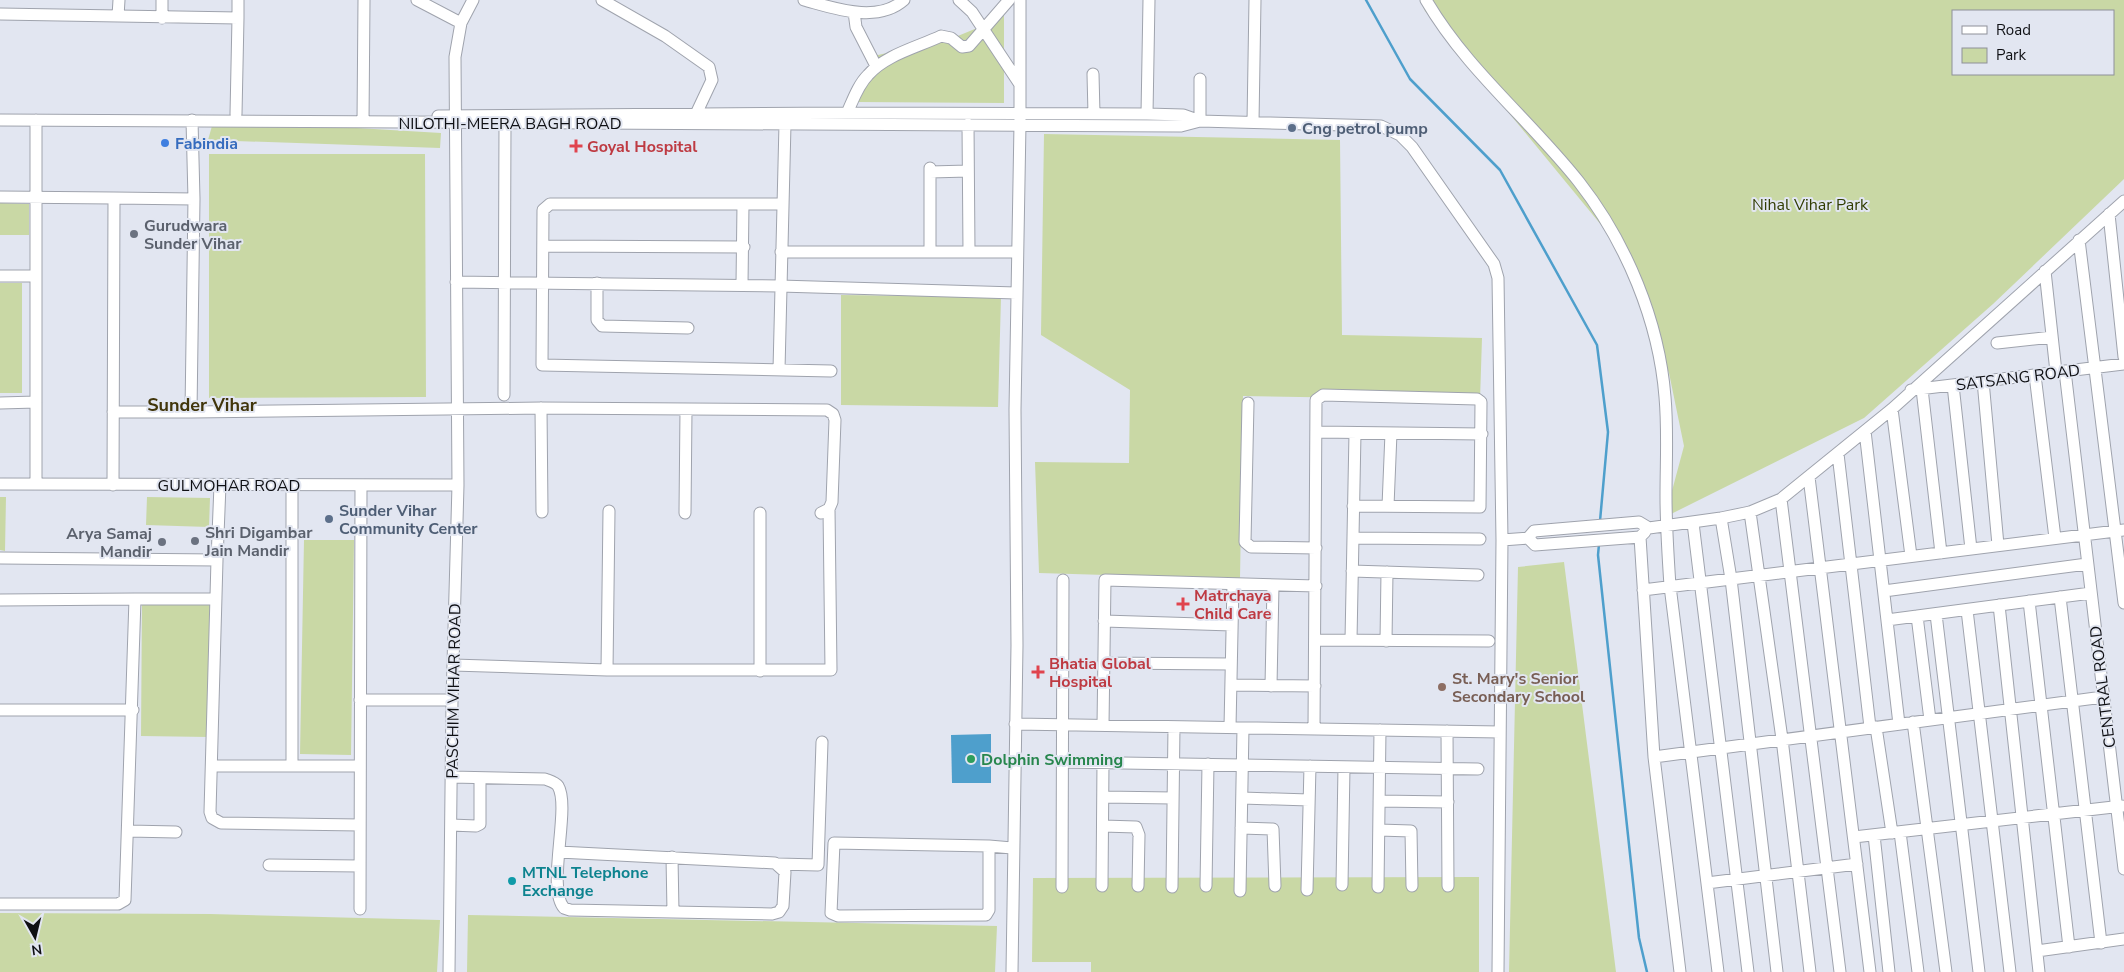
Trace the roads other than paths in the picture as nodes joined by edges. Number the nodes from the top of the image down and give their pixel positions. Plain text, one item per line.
1 (118, 0) edge
2 (162, 0) edge
3 (238, 0) edge
4 (364, 0) edge
5 (416, 0) edge
6 (473, 0) edge
7 (602, 0) edge
8 (804, 0) edge
9 (904, 0) edge
10 (960, 0) edge
11 (1009, 0) edge
12 (1020, 0) edge
13 (1149, 0) edge
14 (1255, 0) edge
15 (1426, 0) edge
16 (854, 12) junction
17 (0, 14) edge
18 (118, 16) junction
19 (162, 18) junction
20 (238, 18) junction
21 (461, 23) junction
22 (983, 30) junction
23 (876, 66) junction
24 (1093, 74) dead end
25 (1200, 79) dead end
26 (1019, 83) junction
27 (847, 113) junction
28 (0, 114) edge
29 (236, 114) junction
30 (1094, 114) junction
31 (1147, 114) junction
32 (363, 119) junction
33 (696, 119) junction
34 (1020, 119) junction
35 (0, 120) edge
36 (36, 120) junction
37 (192, 120) junction
38 (455, 120) junction
39 (1200, 121) junction
40 (1253, 122) junction
41 (505, 124) junction
42 (785, 124) junction
43 (968, 124) junction
44 (968, 171) junction
45 (0, 197) edge
46 (35, 197) junction
47 (114, 198) junction
48 (194, 199) junction
49 (2124, 201) edge
50 (743, 204) junction
51 (782, 204) junction
52 (2109, 214) junction
53 (2080, 240) junction
54 (543, 246) junction
55 (744, 247) junction
56 (781, 252) junction
57 (930, 252) junction
58 (969, 252) junction
59 (1017, 252) junction
60 (2045, 271) junction
61 (0, 276) edge
62 (35, 276) junction
63 (456, 282) junction
64 (505, 282) junction
65 (543, 282) junction
66 (597, 283) junction
67 (742, 285) junction
68 (780, 286) junction
69 (1016, 293) junction
70 (688, 328) dead end
71 (2052, 337) junction
72 (1997, 343) dead end
73 (2124, 357) edge
74 (2124, 364) edge
75 (2094, 368) junction
76 (779, 370) junction
77 (831, 372) dead end
78 (2061, 372) junction
79 (2035, 375) junction
80 (1983, 381) junction
81 (1952, 385) junction
82 (1917, 390) junction
83 (504, 395) dead end
84 (36, 402) junction
85 (0, 403) edge
86 (1248, 403) dead end
87 (541, 408) junction
88 (1892, 409) junction
89 (457, 410) junction
90 (686, 410) junction
91 (113, 412) junction
92 (191, 412) junction
93 (1317, 432) junction
94 (1865, 432) junction
95 (1354, 433) junction
96 (1390, 433) junction
97 (1482, 434) junction
98 (1838, 454) junction
99 (1809, 477) junction
100 (0, 484) edge
101 (36, 484) junction
102 (113, 485) junction
103 (220, 485) junction
104 (292, 485) junction
105 (361, 485) junction
106 (458, 485) junction
107 (1781, 499) junction
108 (1353, 506) junction
109 (1388, 506) junction
110 (609, 510) dead end
111 (542, 512) dead end
112 (1750, 512) junction
113 (685, 513) dead end
114 (760, 513) dead end
115 (1721, 518) junction
116 (1693, 523) junction
117 (1667, 526) junction
118 (1649, 528) junction
119 (2119, 530) edge
120 (2084, 535) junction
121 (1353, 538) junction
122 (1528, 538) junction
123 (1636, 538) junction
124 (2055, 538) junction
125 (1480, 539) dead end
126 (1502, 540) junction
127 (1998, 545) junction
128 (1316, 548) junction
129 (1971, 549) junction
130 (1941, 553) junction
131 (1912, 556) junction
132 (0, 558) edge
133 (217, 560) junction
134 (1881, 560) junction
135 (1851, 564) junction
136 (2088, 564) junction
137 (1821, 568) junction
138 (1352, 571) junction
139 (1790, 571) junction
140 (1387, 572) junction
141 (1478, 575) dead end
142 (1760, 575) junction
143 (1731, 579) junction
144 (1063, 580) dead end
145 (1700, 583) junction
146 (1233, 584) junction
147 (1273, 585) junction
148 (1316, 586) junction
149 (1670, 586) junction
150 (1643, 590) junction
151 (1884, 591) junction
152 (2091, 593) junction
153 (2060, 597) junction
154 (135, 599) junction
155 (216, 599) junction
156 (0, 600) edge
157 (2029, 601) junction
158 (2124, 603) edge
159 (1999, 605) junction
160 (1967, 610) junction
161 (1936, 614) junction
162 (1918, 616) junction
163 (1887, 620) junction
164 (1104, 621) junction
165 (1232, 626) junction
166 (1314, 640) junction
167 (1351, 640) junction
168 (1386, 640) junction
169 (1489, 641) dead end
170 (1104, 663) junction
171 (1231, 664) junction
172 (453, 665) junction
173 (607, 670) junction
174 (760, 671) junction
175 (1230, 685) junction
176 (1270, 686) junction
177 (1315, 686) junction
178 (2103, 697) junction
179 (360, 700) junction
180 (452, 700) junction
181 (2072, 701) junction
182 (2042, 705) junction
183 (0, 710) edge
184 (133, 710) junction
185 (2009, 710) junction
186 (1980, 713) junction
187 (1949, 717) junction
188 (1930, 720) junction
189 (1913, 722) junction
190 (1015, 724) junction
191 (1899, 724) junction
192 (1063, 725) junction
193 (1103, 726) junction
194 (1174, 727) junction
195 (1230, 727) junction
196 (1873, 727) junction
197 (1243, 728) junction
198 (1314, 729) junction
199 (1380, 730) junction
200 (1447, 731) junction
201 (1841, 731) junction
202 (1500, 732) junction
203 (1812, 734) junction
204 (1782, 739) junction
205 (822, 742) dead end
206 (1752, 743) junction
207 (1722, 748) junction
208 (1691, 751) junction
209 (1654, 757) junction
210 (1063, 762) junction
211 (1103, 762) junction
212 (292, 764) junction
213 (1174, 764) junction
214 (1208, 764) junction
215 (1242, 765) junction
216 (212, 766) junction
217 (360, 766) junction
218 (1310, 766) junction
219 (1344, 767) junction
220 (1380, 767) junction
221 (1447, 768) junction
222 (1478, 769) dead end
223 (451, 777) junction
224 (480, 778) junction
225 (1103, 797) junction
226 (1173, 798) junction
227 (1242, 798) junction
228 (1310, 800) junction
229 (1380, 801) junction
230 (1448, 802) junction
231 (2120, 806) edge
232 (2085, 810) junction
233 (2053, 814) junction
234 (2023, 817) junction
235 (1991, 821) junction
236 (451, 825) junction
237 (1962, 825) junction
238 (360, 826) junction
239 (1102, 826) junction
240 (1241, 828) junction
241 (1928, 829) junction
242 (1379, 830) junction
243 (129, 831) junction
244 (176, 832) dead end
245 (1896, 832) junction
246 (1874, 835) junction
247 (1854, 837) junction
248 (989, 846) junction
249 (1012, 848) junction
250 (559, 852) junction
251 (672, 857) junction
252 (778, 864) junction
253 (1857, 864) junction
254 (270, 865) dead end
255 (360, 866) junction
256 (1828, 868) junction
257 (2124, 868) edge
258 (1797, 872) junction
259 (1766, 875) junction
260 (1738, 879) junction
261 (1708, 883) junction
262 (1342, 885) dead end
263 (1102, 886) dead end
264 (1138, 886) dead end
265 (1206, 886) dead end
266 (1274, 886) dead end
267 (1412, 886) dead end
268 (1448, 886) dead end
269 (1062, 887) dead end
270 (1172, 887) dead end
271 (1378, 887) dead end
272 (1307, 890) dead end
273 (1240, 891) dead end
274 (0, 904) edge
275 (360, 909) dead end
276 (673, 912) junction
277 (2124, 939) edge
278 (2101, 942) junction
279 (2069, 947) junction
280 (2037, 951) junction
281 (449, 972) edge
282 (1012, 972) edge
283 (1498, 972) edge
284 (1680, 972) edge
285 (1718, 972) edge
286 (1748, 972) edge
287 (1777, 972) edge
288 (1810, 972) edge
289 (1840, 972) edge
290 (1870, 972) edge
291 (1889, 972) edge
292 (1918, 972) edge
293 (1946, 972) edge
294 (1979, 972) edge
295 (2010, 972) edge
296 (2040, 972) edge

1 - 18 street
2 - 19 street
3 - 20 street
4 - 32 street
5 - 21 street
6 - 21 street, PASCHIM VIHAR ROAD
7 - 33 street
8 - 16 street
9 - 16 street
10 - 22 street
11 - 22 street
12 - 26 street
13 - 31 street
14 - 40 street
15 - 117 street
16 - 23 street
17 - 18 street
18 - 19 street
19 - 20 street
20 - 29 street
21 - 38 street, PASCHIM VIHAR ROAD
22 - 23 street
22 - 26 street
23 - 27 street
24 - 30 street
25 - 39 street
26 - 34 street
27 - 33 street, NILOTHI-MEERA BAGH ROAD
27 - 34 street, NILOTHI-MEERA BAGH ROAD
28 - 29 street, NILOTHI-MEERA BAGH ROAD
29 - 32 street, NILOTHI-MEERA BAGH ROAD
30 - 31 street
30 - 34 street
31 - 39 street
32 - 37 street, NILOTHI-MEERA BAGH ROAD
32 - 38 street, NILOTHI-MEERA BAGH ROAD
33 - 38 street, NILOTHI-MEERA BAGH ROAD
33 - 41 street, NILOTHI-MEERA BAGH ROAD
33 - 42 street, NILOTHI-MEERA BAGH ROAD
34 - 39 street
34 - 43 street, NILOTHI-MEERA BAGH ROAD
34 - 59 street
35 - 36 street, NILOTHI-MEERA BAGH ROAD
36 - 37 street, NILOTHI-MEERA BAGH ROAD
36 - 46 street
37 - 48 street
38 - 41 street, NILOTHI-MEERA BAGH ROAD
38 - 63 street, PASCHIM VIHAR ROAD
39 - 40 street
40 - 126 street
41 - 64 street
42 - 43 street, NILOTHI-MEERA BAGH ROAD
42 - 51 street
43 - 44 street
44 - 57 street
44 - 58 street
45 - 46 street
46 - 47 street
46 - 62 street
47 - 48 street
47 - 91 street
48 - 92 street
49 - 52 street
50 - 51 street
50 - 54 street
50 - 55 street
51 - 56 street
52 - 53 street
52 - 73 street
53 - 60 street
53 - 75 street
54 - 55 street
54 - 65 street
55 - 67 street
56 - 57 street
56 - 68 street
57 - 58 street
58 - 59 street
59 - 69 street
60 - 71 street, CENTRAL ROAD
60 - 82 street
61 - 62 street
62 - 84 street
63 - 64 street
63 - 89 street, PASCHIM VIHAR ROAD
64 - 65 street
64 - 83 street
65 - 66 street
65 - 76 street
66 - 67 street
66 - 70 street
67 - 68 street
68 - 69 street
68 - 76 street
69 - 190 street
71 - 72 street
71 - 78 street, CENTRAL ROAD
74 - 75 street, SATSANG ROAD
75 - 78 street, SATSANG ROAD
75 - 119 street
76 - 77 street
78 - 79 street, SATSANG ROAD
78 - 120 street, CENTRAL ROAD
79 - 80 street, SATSANG ROAD
79 - 124 street
80 - 81 street, SATSANG ROAD
80 - 127 street
81 - 82 street, SATSANG ROAD
81 - 129 street
82 - 88 street
82 - 130 street
84 - 85 street
84 - 101 street
86 - 128 street
87 - 89 street
87 - 90 street
87 - 111 street
88 - 94 street
88 - 131 street
89 - 92 street
89 - 106 street, PASCHIM VIHAR ROAD
90 - 113 street
90 - 174 street
91 - 92 street
91 - 102 street
93 - 95 street
93 - 97 street
93 - 128 street
94 - 98 street
94 - 134 street
95 - 96 street
95 - 108 street
96 - 97 street
96 - 109 street
97 - 109 street
98 - 99 street
98 - 135 street
99 - 107 street
99 - 137 street
100 - 101 street, GULMOHAR ROAD
101 - 102 street, GULMOHAR ROAD
102 - 103 street, GULMOHAR ROAD
103 - 104 street, GULMOHAR ROAD
103 - 133 street
104 - 105 street, GULMOHAR ROAD
104 - 212 street
105 - 106 street, GULMOHAR ROAD
105 - 179 street
106 - 172 street, PASCHIM VIHAR ROAD
107 - 112 street
107 - 139 street
108 - 109 street
108 - 121 street
110 - 173 street
112 - 115 street
112 - 142 street
114 - 174 street
115 - 116 street
115 - 143 street
116 - 117 street
116 - 145 street
117 - 118 street
117 - 149 street
118 - 122 street
118 - 123 street
119 - 120 street
119 - 158 street
120 - 124 street
120 - 136 street, CENTRAL ROAD
121 - 125 street
121 - 138 street
122 - 123 street
122 - 126 street
123 - 150 street
124 - 127 street
126 - 202 street
127 - 129 street
128 - 148 street
129 - 130 street
130 - 131 street
131 - 134 street
132 - 133 street
133 - 155 street
134 - 135 street
134 - 151 street
135 - 137 street
135 - 196 street
136 - 151 street
136 - 152 street, CENTRAL ROAD
137 - 139 street
137 - 201 street
138 - 140 street
138 - 167 street
139 - 142 street
139 - 203 street
140 - 141 street
140 - 168 street
142 - 143 street
142 - 204 street
143 - 145 street
143 - 206 street
144 - 192 street
145 - 149 street
145 - 207 street
146 - 147 street
146 - 164 street
146 - 165 street
147 - 148 street
147 - 176 street
148 - 166 street
149 - 150 street
149 - 208 street
150 - 209 street
151 - 163 street
152 - 153 street
152 - 178 street, CENTRAL ROAD
153 - 157 street
153 - 181 street
154 - 155 street
154 - 156 street
154 - 184 street
155 - 216 street
157 - 159 street
157 - 182 street
159 - 160 street
159 - 185 street
160 - 161 street
160 - 186 street
161 - 162 street
161 - 187 street
162 - 163 street
162 - 188 street
163 - 191 street
164 - 165 street
164 - 170 street
165 - 171 street
166 - 167 street
166 - 177 street
167 - 168 street
168 - 169 street
170 - 171 street
170 - 193 street
171 - 175 street
172 - 173 street
172 - 180 street, PASCHIM VIHAR ROAD
173 - 174 street
175 - 176 street
175 - 195 street
176 - 177 street
177 - 198 street
178 - 181 street
178 - 231 street, CENTRAL ROAD
179 - 180 street
179 - 217 street
180 - 223 street, PASCHIM VIHAR ROAD
181 - 182 street
181 - 232 street
182 - 185 street
182 - 233 street
183 - 184 street
184 - 243 street
185 - 186 street
185 - 234 street
186 - 187 street
186 - 235 street
187 - 188 street
187 - 237 street
188 - 189 street
189 - 191 street
189 - 241 street
190 - 192 street
190 - 249 street
191 - 196 street
192 - 193 street
192 - 210 street
193 - 194 street
194 - 195 street
194 - 213 street
195 - 197 street
196 - 201 street
196 - 245 street
197 - 198 street
197 - 215 street
198 - 199 street
199 - 200 street
199 - 220 street
200 - 202 street
200 - 221 street
201 - 203 street
201 - 247 street
202 - 283 street
203 - 204 street
203 - 256 street
204 - 206 street
204 - 258 street
205 - 252 street
206 - 207 street
206 - 259 street
207 - 208 street
207 - 260 street
208 - 209 street
208 - 261 street
209 - 284 street
210 - 211 street
210 - 269 street
211 - 213 street
211 - 225 street
212 - 216 street
212 - 217 street
213 - 214 street
213 - 226 street
214 - 215 street
214 - 265 street
215 - 218 street
215 - 227 street
216 - 238 street
217 - 238 street
218 - 219 street
218 - 228 street
219 - 220 street
219 - 262 street
220 - 221 street
220 - 229 street
221 - 222 street
221 - 230 street
223 - 224 street
223 - 236 street, PASCHIM VIHAR ROAD
224 - 236 street
224 - 250 street
225 - 226 street
225 - 239 street
226 - 270 street
227 - 228 street
227 - 240 street
228 - 272 street
229 - 230 street
229 - 242 street
230 - 268 street
231 - 232 street
231 - 257 street, CENTRAL ROAD
232 - 233 street
232 - 278 street
233 - 234 street
233 - 279 street
234 - 235 street
234 - 280 street
235 - 237 street
235 - 295 street
236 - 281 street, PASCHIM VIHAR ROAD
237 - 241 street
237 - 294 street
238 - 255 street
239 - 263 street
239 - 264 street
240 - 266 street
240 - 273 street
241 - 245 street
241 - 293 street
242 - 267 street
242 - 271 street
243 - 244 street
243 - 274 street
245 - 246 street
245 - 292 street
246 - 247 street
246 - 291 street
247 - 253 street
248 - 248 street
248 - 249 street
249 - 282 street
250 - 251 street
250 - 276 street
251 - 252 street
251 - 276 street
252 - 276 street
253 - 256 street
253 - 290 street
254 - 255 street
255 - 275 street
256 - 258 street
256 - 289 street
258 - 259 street
258 - 288 street
259 - 260 street
259 - 287 street
260 - 261 street
260 - 286 street
261 - 285 street
277 - 278 street
278 - 279 street
279 - 280 street
280 - 296 street

